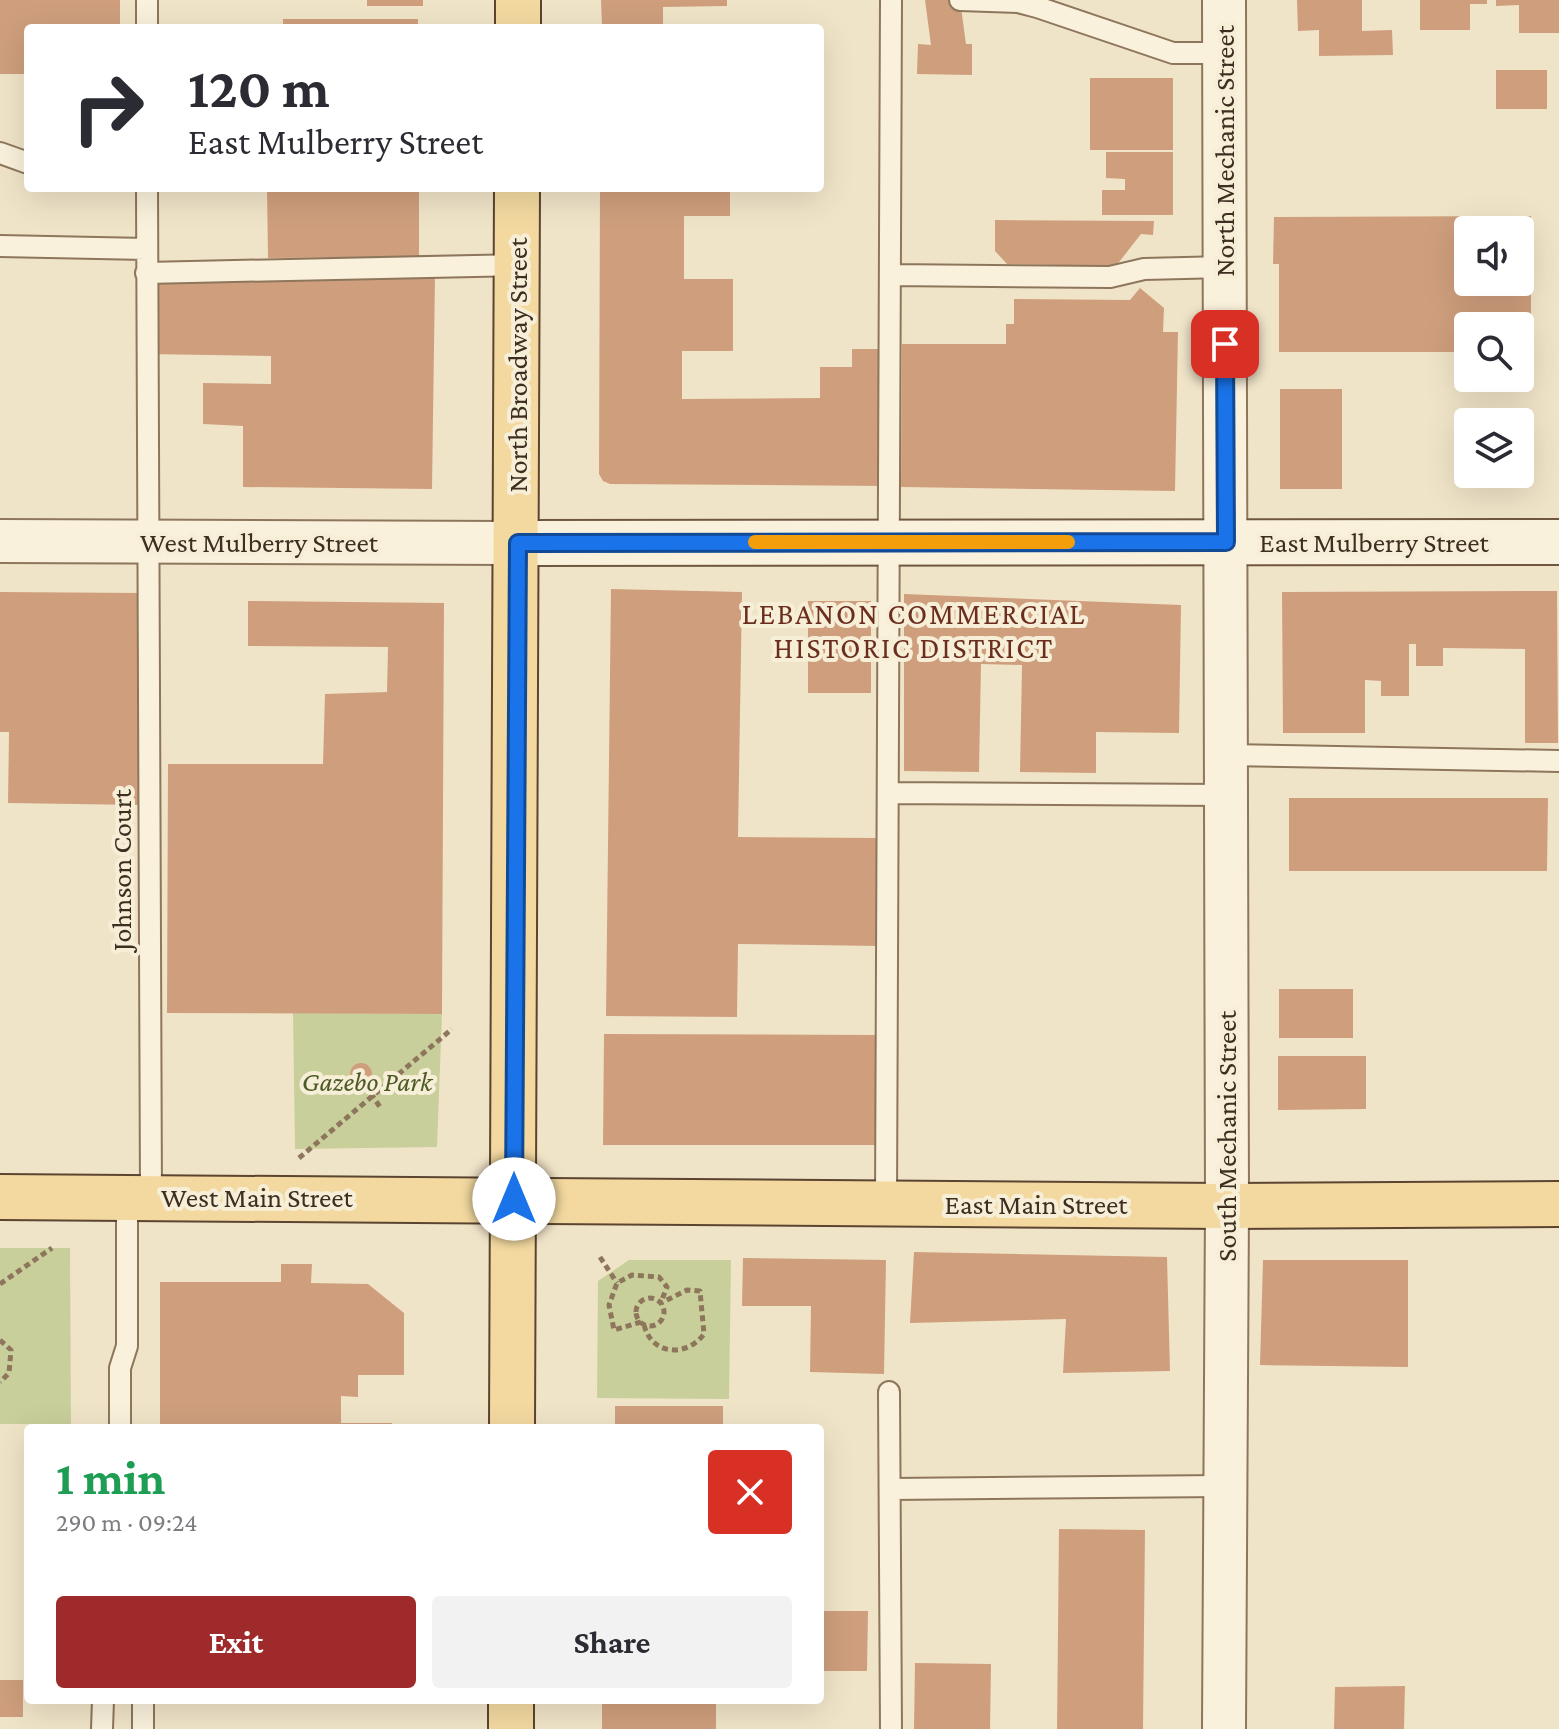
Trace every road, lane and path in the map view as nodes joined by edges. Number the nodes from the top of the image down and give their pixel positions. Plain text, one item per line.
1 (147, 0) edge
2 (518, 0) edge
3 (891, 0) edge
4 (960, 0) edge
5 (1224, 0) edge
6 (147, 24) edge
7 (518, 24) edge
8 (1224, 53) junction
9 (0, 153) edge
10 (24, 162) edge
11 (147, 192) edge
12 (517, 192) edge
13 (0, 246) edge
14 (146, 249) junction
15 (516, 265) junction
16 (1225, 267) junction
17 (146, 273) junction
18 (891, 275) junction
19 (0, 541) edge
20 (146, 542) junction
21 (891, 542) junction
22 (1226, 542) junction
23 (1559, 542) edge
24 (518, 543) junction
25 (1559, 761) edge
26 (1225, 775) junction
27 (889, 793) junction
28 (452, 1029) dead end
29 (365, 1085) dead end
30 (372, 1095) junction
31 (380, 1107) dead end
32 (298, 1159) dead end
33 (0, 1197) edge
34 (139, 1197) junction
35 (514, 1199) junction
36 (886, 1203) junction
37 (1559, 1204) edge
38 (1227, 1206) junction
39 (52, 1248) dead end
40 (600, 1257) dead end
41 (617, 1283) junction
42 (0, 1284) edge
43 (661, 1303) junction
44 (642, 1323) junction
45 (0, 1340) edge
46 (0, 1382) edge
47 (889, 1392) dead end
48 (120, 1424) edge
49 (512, 1424) edge
50 (1223, 1486) junction
51 (891, 1489) junction
52 (103, 1704) edge
53 (143, 1704) edge
54 (511, 1704) edge
55 (102, 1729) edge
56 (143, 1729) edge
57 (511, 1729) edge
58 (891, 1729) edge
59 (1224, 1729) edge

1 - 6 lane
2 - 7 main road
3 - 18 lane
4 - 8 lane
5 - 8 street, North Mechanic Street
8 - 16 street, North Mechanic Street
9 - 10 lane
11 - 14 lane, Johnson Court
12 - 15 main road, North Broadway Street
13 - 14 lane
14 - 17 lane, Johnson Court
15 - 17 lane
15 - 24 main road, North Broadway Street
16 - 18 lane
16 - 22 street, North Mechanic Street
17 - 20 lane, Johnson Court
18 - 21 lane
19 - 20 street, West Mulberry Street
20 - 24 street, West Mulberry Street
20 - 34 lane, Johnson Court
21 - 22 street, East Mulberry Street
21 - 24 street, East Mulberry Street
21 - 27 lane
22 - 23 street, East Mulberry Street
22 - 26 street, South Mechanic Street
24 - 35 main road, North Broadway Street
25 - 26 lane
26 - 27 lane
26 - 38 street, South Mechanic Street
27 - 36 lane
28 - 30 path
29 - 30 path
30 - 31 path
30 - 32 path
33 - 34 main road, West Main Street
34 - 35 main road, West Main Street
34 - 48 lane, Johnson Court
35 - 36 main road, East Main Street
35 - 49 main road, North Broadway Street
36 - 38 main road, East Main Street
37 - 38 main road, East Main Street
38 - 50 street, South Mechanic Street
39 - 42 path
40 - 41 path
41 - 43 path
41 - 44 path
43 - 44 path
43 - 44 path
43 - 44 path
45 - 46 path
47 - 51 lane
50 - 51 lane
50 - 59 street, South Mechanic Street
51 - 58 lane
52 - 55 lane
53 - 56 lane
54 - 57 main road

